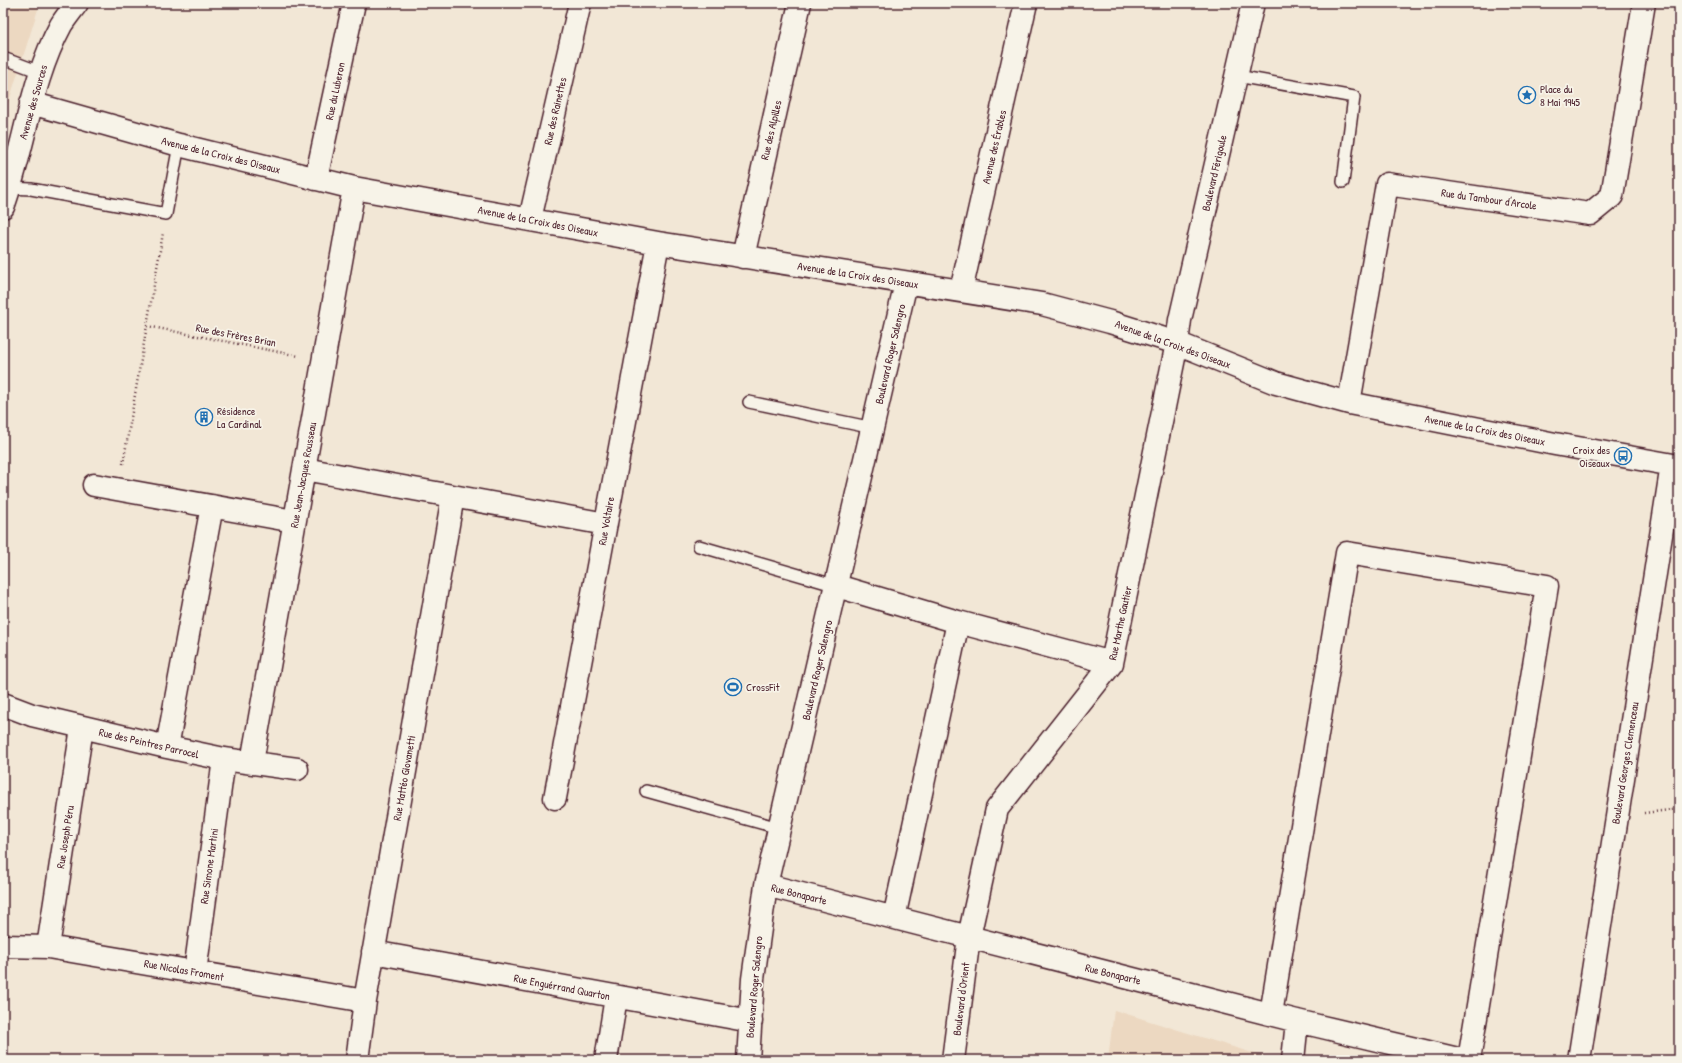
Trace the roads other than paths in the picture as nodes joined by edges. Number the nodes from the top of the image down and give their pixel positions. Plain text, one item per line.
1 (77, 3) edge
2 (354, 3) edge
3 (580, 3) edge
4 (800, 3) edge
5 (1026, 3) edge
6 (1254, 3) edge
7 (1644, 3) edge
8 (3, 58) edge
9 (40, 72) junction
10 (1237, 76) junction
11 (31, 102) junction
12 (179, 145) junction
13 (316, 179) junction
14 (1343, 182) dead end
15 (354, 188) junction
16 (7, 198) edge
17 (530, 219) junction
18 (658, 243) junction
19 (743, 257) junction
20 (906, 283) junction
21 (961, 291) junction
22 (1177, 343) junction
23 (749, 402) dead end
24 (1349, 403) junction
25 (873, 428) junction
26 (1675, 466) edge
27 (304, 469) junction
28 (94, 485) dead end
29 (453, 496) junction
30 (212, 506) junction
31 (294, 521) junction
32 (606, 524) junction
33 (699, 546) dead end
34 (837, 586) junction
35 (958, 622) junction
36 (1112, 663) junction
37 (3, 704) edge
38 (82, 728) junction
39 (167, 747) junction
40 (224, 759) junction
41 (252, 762) junction
42 (297, 769) dead end
43 (646, 791) dead end
44 (555, 798) dead end
45 (780, 828) junction
46 (766, 885) junction
47 (894, 918) junction
48 (969, 937) junction
49 (3, 946) edge
50 (48, 947) junction
51 (373, 952) junction
52 (195, 972) junction
53 (616, 997) junction
54 (364, 1001) junction
55 (1271, 1014) junction
56 (751, 1021) junction
57 (1297, 1021) junction
58 (357, 1060) edge
59 (606, 1060) edge
60 (748, 1060) edge
61 (954, 1060) edge
62 (1293, 1060) edge
63 (1462, 1060) edge
64 (1469, 1060) edge
65 (1579, 1060) edge

1 - 9 street, Avenue des Sources
2 - 13 street, Rue du Luberon
3 - 17 street, Rue des Rainettes
4 - 19 street, Rue des Alpilles
5 - 21 street, Avenue des Érables
6 - 10 street, Boulevard Férigoule
7 - 24 street, Rue du Tambour d'Arcole
8 - 9 lane
9 - 11 street, Avenue des Sources
10 - 14 lane
10 - 22 street, Boulevard Férigoule
11 - 12 street, Avenue de la Croix des Oiseaux
11 - 16 street, Avenue des Sources
12 - 13 street, Avenue de la Croix des Oiseaux
12 - 16 lane
13 - 15 street, Avenue de la Croix des Oiseaux
15 - 17 street, Avenue de la Croix des Oiseaux
15 - 27 street, Rue Jean-Jacques Rousseau
17 - 18 street, Avenue de la Croix des Oiseaux
18 - 19 street, Avenue de la Croix des Oiseaux
18 - 32 street, Rue Voltaire
19 - 20 street, Avenue de la Croix des Oiseaux
20 - 21 street, Avenue de la Croix des Oiseaux
20 - 25 street, Boulevard Roger Salengro
21 - 22 street, Avenue de la Croix des Oiseaux
22 - 24 street, Avenue de la Croix des Oiseaux
22 - 36 street, Rue Marthe Gautier
23 - 25 lane
24 - 26 street, Avenue de la Croix des Oiseaux
25 - 34 street, Boulevard Roger Salengro
26 - 65 street, Boulevard Georges Clemenceau
27 - 29 street
27 - 31 street, Rue Jean-Jacques Rousseau
28 - 30 street
29 - 32 street
29 - 51 street, Rue Mattéo Giovanetti
30 - 31 street
30 - 39 street
31 - 41 street, Rue Jean-Jacques Rousseau
32 - 44 street, Rue Voltaire
33 - 34 lane
34 - 35 street
34 - 45 street, Boulevard Roger Salengro
35 - 36 street
35 - 47 street
36 - 48 street, Rue Marthe Gautier
37 - 38 street, Rue des Peintres Parrocel
38 - 39 street, Rue des Peintres Parrocel
38 - 50 street, Rue Joseph Péru
39 - 40 street, Rue des Peintres Parrocel
40 - 41 street, Rue des Peintres Parrocel
40 - 52 street, Rue Simone Martini
41 - 42 street, Rue des Peintres Parrocel
43 - 45 lane
45 - 46 street, Boulevard Roger Salengro
46 - 47 street, Rue Bonaparte
46 - 56 street, Boulevard Roger Salengro
47 - 48 street, Rue Bonaparte
48 - 55 street, Rue Bonaparte
48 - 61 street, Boulevard d'Orient
49 - 50 street, Rue Nicolas Froment
50 - 52 street, Rue Nicolas Froment
51 - 53 street, Rue Enguérrand Quarton
51 - 54 street, Rue Mattéo Giovanetti
52 - 54 street, Rue Nicolas Froment
53 - 56 street, Rue Enguérrand Quarton
53 - 59 street
54 - 58 street, Rue Mattéo Giovanetti
55 - 57 street, Rue Bonaparte
55 - 64 street
56 - 60 street, Boulevard Roger Salengro
57 - 62 street
57 - 63 street, Rue Bonaparte

